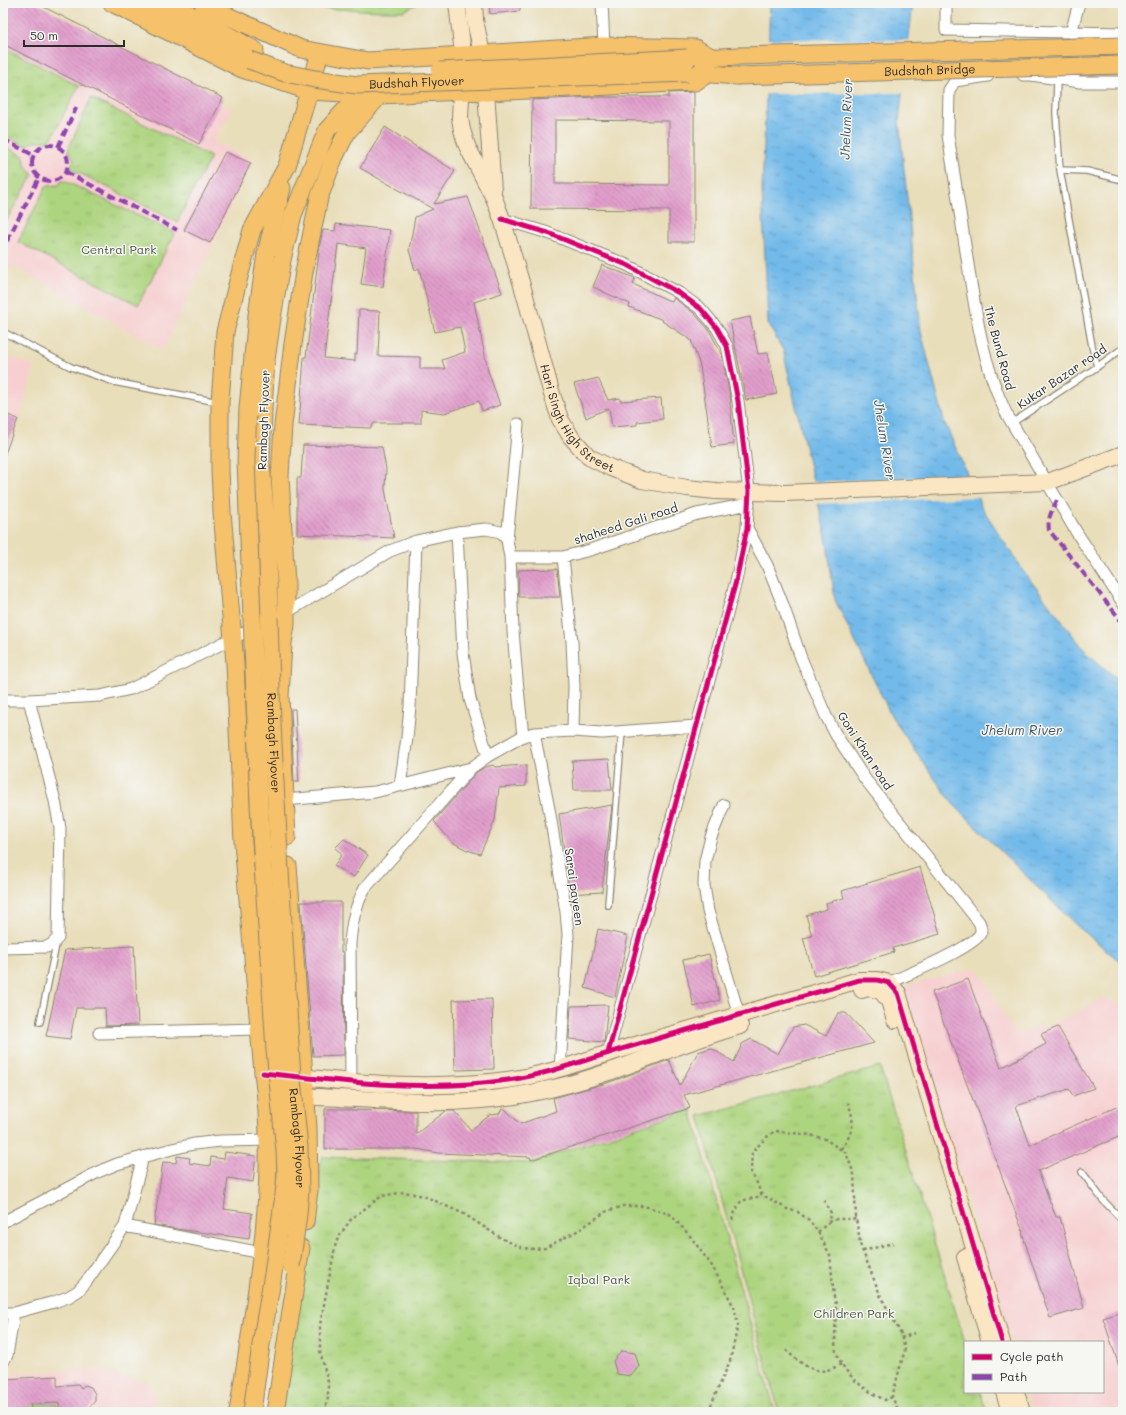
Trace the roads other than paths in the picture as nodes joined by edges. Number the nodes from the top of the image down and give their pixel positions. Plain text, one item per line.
1 (112, 3) edge
2 (142, 3) edge
3 (169, 3) edge
4 (203, 3) edge
5 (457, 3) edge
6 (474, 3) edge
7 (602, 3) edge
8 (946, 3) edge
9 (1079, 3) edge
10 (1071, 33) junction
11 (1123, 33) edge
12 (604, 46) junction
13 (1123, 46) edge
14 (320, 53) junction
15 (482, 53) junction
16 (462, 54) junction
17 (1123, 65) edge
18 (687, 66) junction
19 (711, 66) junction
20 (1056, 79) junction
21 (1123, 82) edge
22 (310, 91) junction
23 (462, 92) junction
24 (486, 92) junction
25 (360, 94) junction
26 (380, 95) junction
27 (287, 166) junction
28 (1060, 170) junction
29 (1123, 180) edge
30 (319, 198) junction
31 (494, 198) junction
32 (502, 219) junction
33 (278, 283) junction
34 (3, 332) edge
35 (1123, 348) edge
36 (1097, 367) junction
37 (220, 402) junction
38 (1012, 423) junction
39 (518, 424) dead end
40 (1123, 454) edge
41 (1048, 482) junction
42 (749, 497) junction
43 (747, 528) junction
44 (457, 532) junction
45 (507, 540) junction
46 (416, 541) junction
47 (510, 557) junction
48 (563, 557) junction
49 (1119, 589) edge
50 (1123, 603) edge
51 (286, 613) junction
52 (233, 638) junction
53 (3, 700) edge
54 (29, 700) junction
55 (696, 726) junction
56 (573, 731) junction
57 (622, 731) junction
58 (528, 735) junction
59 (488, 756) junction
60 (471, 768) junction
61 (400, 785) junction
62 (285, 800) junction
63 (724, 805) dead end
64 (608, 905) dead end
65 (58, 938) junction
66 (3, 948) edge
67 (889, 983) junction
68 (739, 1015) junction
69 (40, 1022) dead end
70 (259, 1030) junction
71 (99, 1033) dead end
72 (608, 1053) junction
73 (560, 1070) junction
74 (263, 1073) junction
75 (304, 1077) junction
76 (351, 1082) junction
77 (266, 1095) junction
78 (305, 1096) junction
79 (267, 1140) junction
80 (142, 1157) junction
81 (1082, 1172) dead end
82 (1123, 1221) edge
83 (3, 1222) edge
84 (125, 1226) junction
85 (262, 1253) junction
86 (8, 1313) edge
87 (990, 1341) edge
88 (1002, 1341) edge
89 (3, 1362) edge
90 (1004, 1393) edge
91 (1016, 1393) edge
92 (238, 1412) edge
93 (252, 1412) edge
94 (270, 1412) edge
95 (275, 1412) edge
96 (1010, 1412) edge
97 (1022, 1412) edge

1 - 22 main road
2 - 18 main road, Budshah Flyover, bridge
3 - 18 main road, Budshah Flyover, bridge
4 - 14 main road
5 - 16 street
6 - 15 street
7 - 12 street
8 - 10 street
9 - 10 street
10 - 11 street
12 - 15 main road
12 - 19 main road
13 - 19 main road, Budshah Bridge, bridge
14 - 16 main road
14 - 22 main road
15 - 16 main road
15 - 24 street
16 - 23 street
17 - 19 main road, Budshah Bridge, bridge
18 - 19 main road, Budshah Flyover
19 - 24 main road
20 - 21 street
20 - 28 lane
20 - 38 street, The Bund Road
22 - 25 main road
22 - 27 main road
23 - 24 main road
23 - 26 main road
23 - 31 street
24 - 31 street
25 - 26 main road
25 - 33 main road, Rambagh Flyover, bridge
26 - 30 main road
27 - 37 main road
27 - 93 main road, Rambagh Flyover, bridge
28 - 29 lane
28 - 36 lane
30 - 33 main road, bridge
30 - 51 main road
31 - 32 street, Hari Singh High Street
32 - 42 street
32 - 42 street, Hari Singh High Street
33 - 94 main road, Rambagh Flyover, bridge
34 - 37 lane
35 - 36 lane, Kukar Bazar road
36 - 38 lane, Kukar Bazar road
37 - 52 main road
38 - 41 street, The Bund Road
39 - 45 street, Sarai payeen
40 - 41 street, Hari Singh High Street
41 - 42 street, Hari Singh High Street
41 - 49 street, The Bund Road
42 - 43 street
42 - 48 street, shaheed Gali road
43 - 55 street
43 - 67 street, Goni Khan road
44 - 45 street
44 - 46 street
44 - 59 street
45 - 47 street, Sarai payeen
46 - 51 street
46 - 61 street
47 - 48 street, shaheed Gali road
47 - 58 street, Sarai payeen
48 - 56 street
49 - 50 street, The Bund Road
51 - 52 street
51 - 62 main road
52 - 54 street
52 - 70 main road
53 - 54 street
54 - 65 street
55 - 57 street
55 - 72 street
56 - 57 street
56 - 58 street
57 - 64 lane
58 - 59 street
58 - 73 street, Sarai payeen
59 - 60 street
60 - 61 street
60 - 76 street
61 - 62 street
62 - 75 main road
63 - 68 street
65 - 66 street
65 - 69 lane
67 - 68 street
67 - 88 street
68 - 72 street
70 - 71 street
70 - 74 main road
72 - 73 street
73 - 76 street
74 - 75 street
74 - 77 main road
75 - 76 street
75 - 78 main road
77 - 78 street
77 - 79 main road
78 - 87 street
78 - 95 main road
79 - 80 street
79 - 85 main road
80 - 83 street
80 - 84 street
81 - 82 lane
84 - 85 street
84 - 86 street
85 - 92 main road
86 - 89 street
90 - 96 street
91 - 97 street

